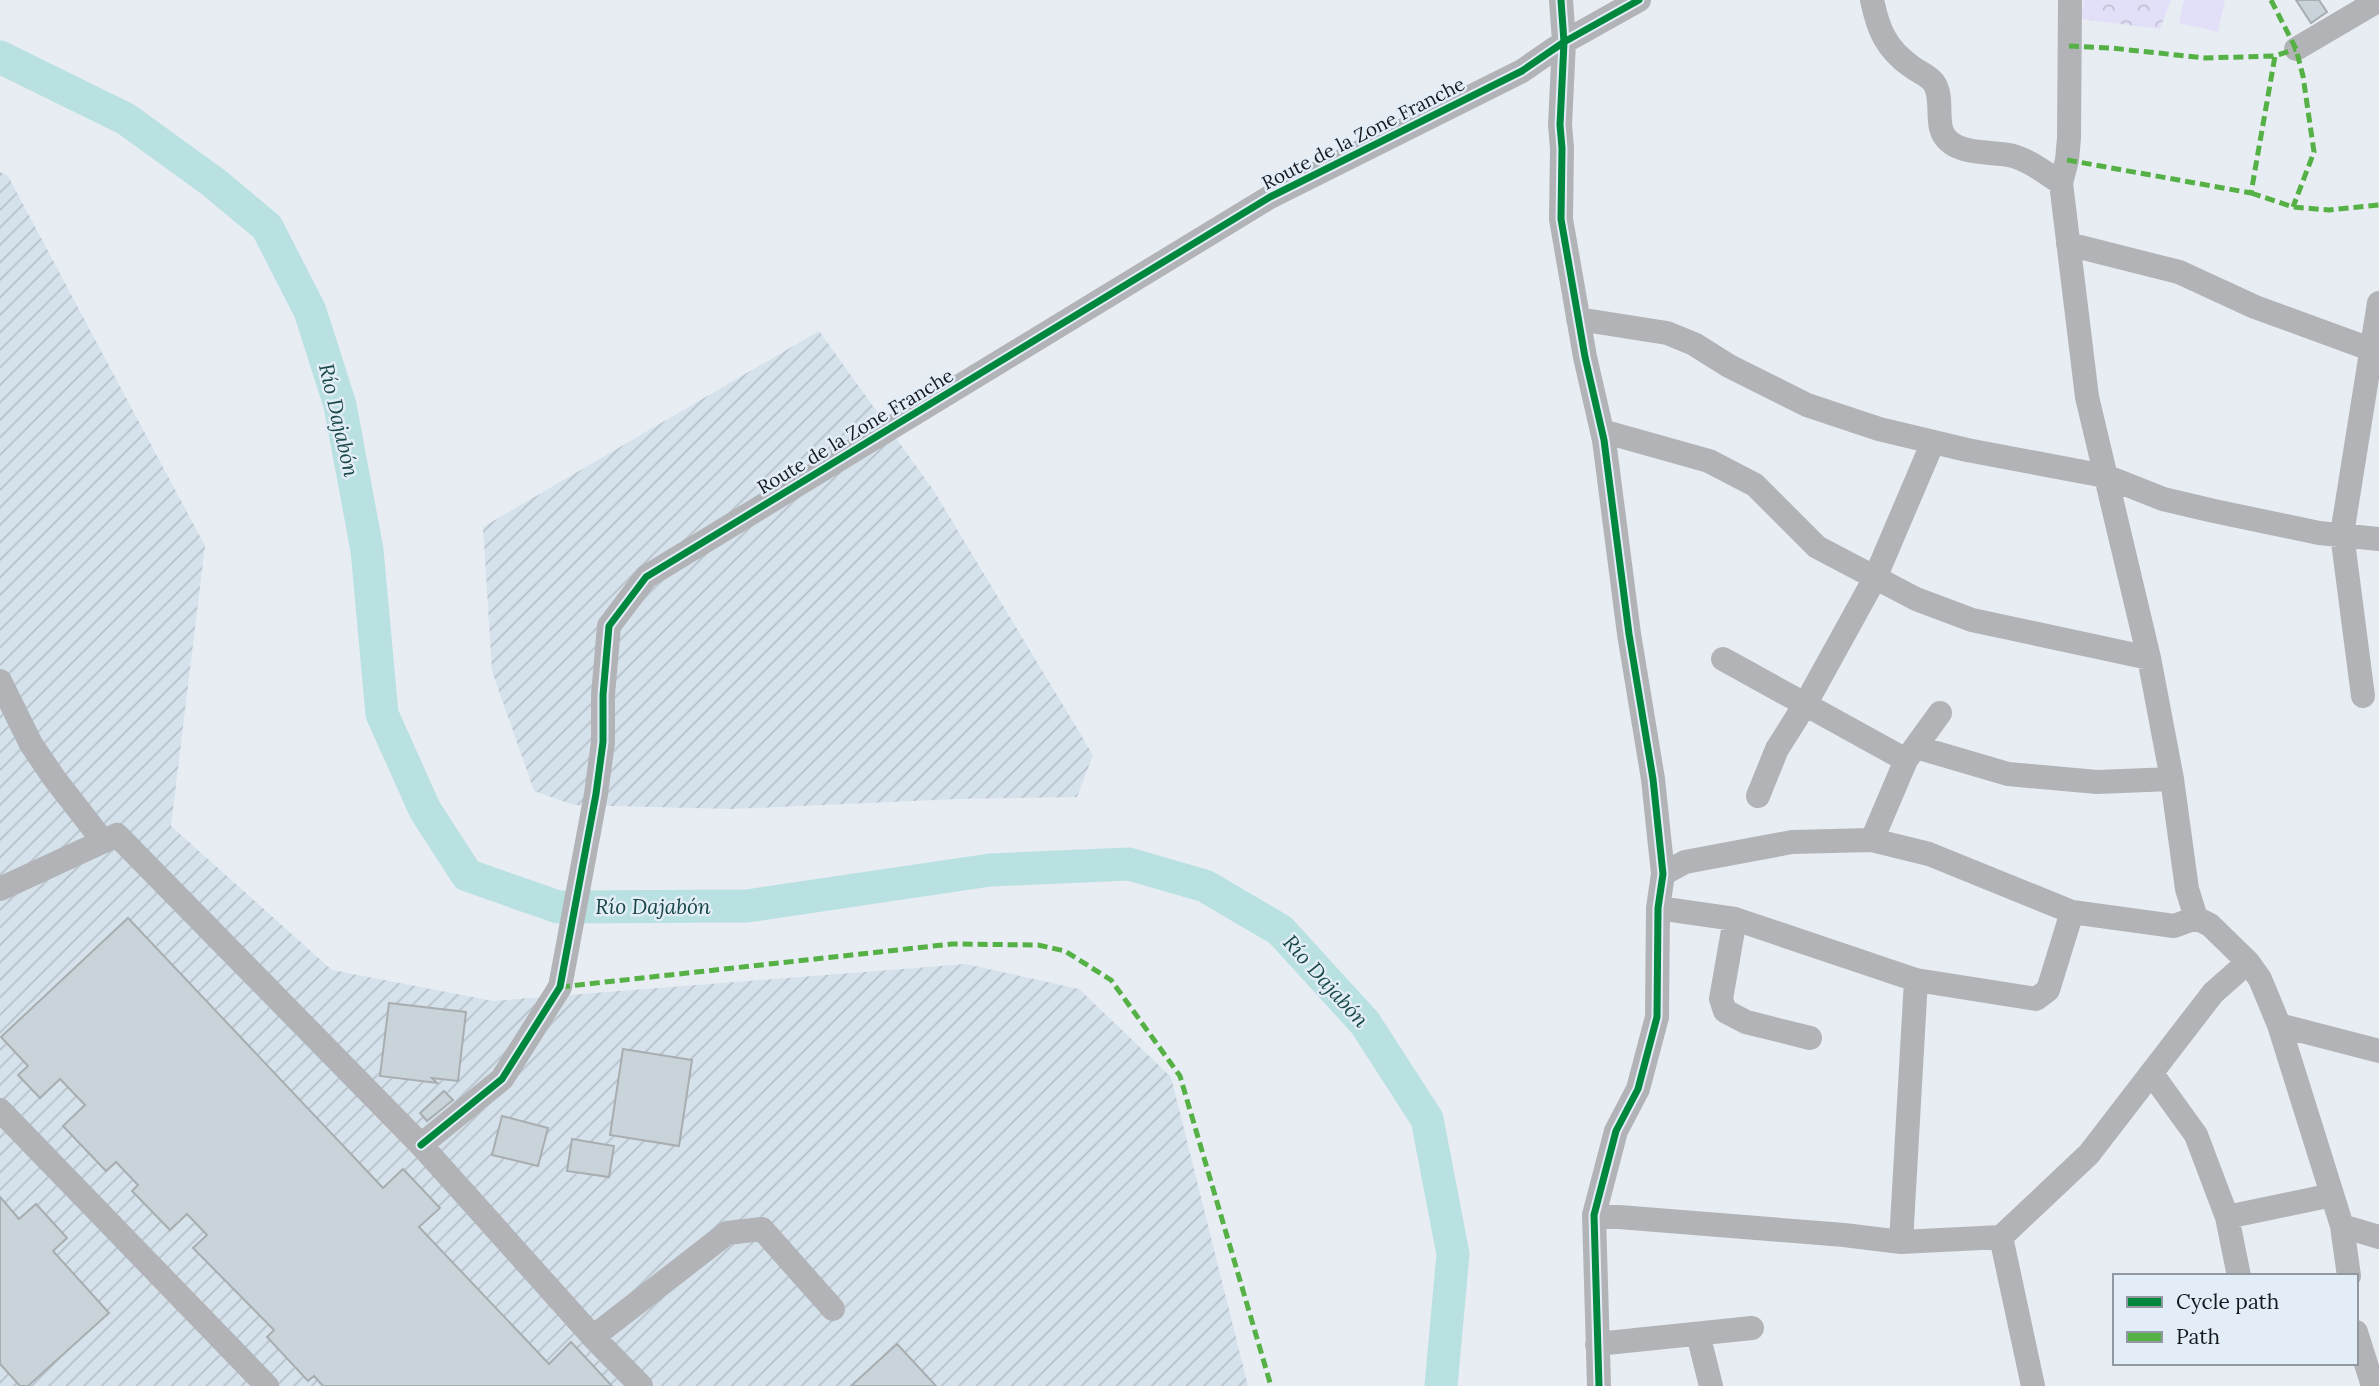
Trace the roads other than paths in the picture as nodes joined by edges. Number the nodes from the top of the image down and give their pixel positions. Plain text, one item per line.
1 (1561, 0) edge
2 (1639, 0) edge
3 (1872, 0) edge
4 (2070, 0) edge
5 (2379, 0) edge
6 (1564, 42) junction
7 (2296, 49) dead end
8 (2061, 183) junction
9 (2068, 244) junction
10 (2379, 303) edge
11 (1578, 319) junction
12 (2370, 349) junction
13 (1602, 431) junction
14 (1933, 442) junction
15 (2105, 476) junction
16 (2342, 534) junction
17 (2379, 538) edge
18 (1875, 578) junction
19 (2149, 658) junction
20 (1723, 659) dead end
21 (0, 681) edge
22 (2363, 696) dead end
23 (1806, 703) junction
24 (1940, 713) dead end
25 (1911, 754) junction
26 (2172, 779) junction
27 (1758, 796) dead end
28 (1872, 839) junction
29 (103, 841) junction
30 (1662, 874) junction
31 (0, 889) edge
32 (1658, 908) junction
33 (2073, 912) junction
34 (2196, 918) junction
35 (1735, 919) junction
36 (2248, 962) junction
37 (1916, 980) junction
38 (2279, 1024) junction
39 (1810, 1038) dead end
40 (2379, 1051) edge
41 (2152, 1074) junction
42 (0, 1110) edge
43 (421, 1145) junction
44 (2332, 1195) junction
45 (1594, 1215) junction
46 (2227, 1217) junction
47 (2342, 1226) junction
48 (2001, 1237) junction
49 (2379, 1237) edge
50 (1901, 1242) junction
51 (2239, 1274) edge
52 (2348, 1274) edge
53 (833, 1309) dead end
54 (1752, 1328) dead end
55 (2358, 1331) edge
56 (2379, 1332) edge
57 (1698, 1334) junction
58 (593, 1337) junction
59 (2358, 1337) edge
60 (1597, 1344) junction
61 (267, 1386) edge
62 (641, 1386) edge
63 (1599, 1386) edge
64 (1711, 1386) edge
65 (2033, 1386) edge
66 (2373, 1386) edge

1 - 6 street
2 - 6 street, Route de la Zone Franche
3 - 8 street
4 - 8 street
5 - 7 street
6 - 11 street
6 - 43 street, Route de la Zone Franche
8 - 9 street
9 - 12 street
9 - 15 street
10 - 12 street
11 - 13 street
11 - 14 street
12 - 16 street
13 - 18 street
13 - 30 street
14 - 15 street
14 - 18 street
15 - 16 street
15 - 19 street
16 - 17 street
16 - 22 street
18 - 19 street
18 - 23 street
19 - 26 street
20 - 23 street
21 - 29 street
23 - 25 street
23 - 27 street
24 - 25 street
25 - 26 street
25 - 28 street
26 - 34 street
28 - 30 street
28 - 33 street
29 - 31 street
29 - 43 street
30 - 32 street
32 - 35 street
32 - 45 street
33 - 34 street
33 - 37 street
34 - 36 street
35 - 37 street
35 - 39 street
36 - 38 street
36 - 41 street
37 - 50 street
38 - 40 street
38 - 44 street
41 - 46 street
41 - 48 street
42 - 61 street
43 - 58 street
44 - 46 street
44 - 47 street
45 - 50 street
45 - 60 street
46 - 51 street
47 - 49 street
47 - 52 street
48 - 50 street
48 - 65 street
53 - 58 street
54 - 57 street
55 - 56 street
57 - 60 street
57 - 64 street
58 - 62 street
59 - 66 street
60 - 63 street

